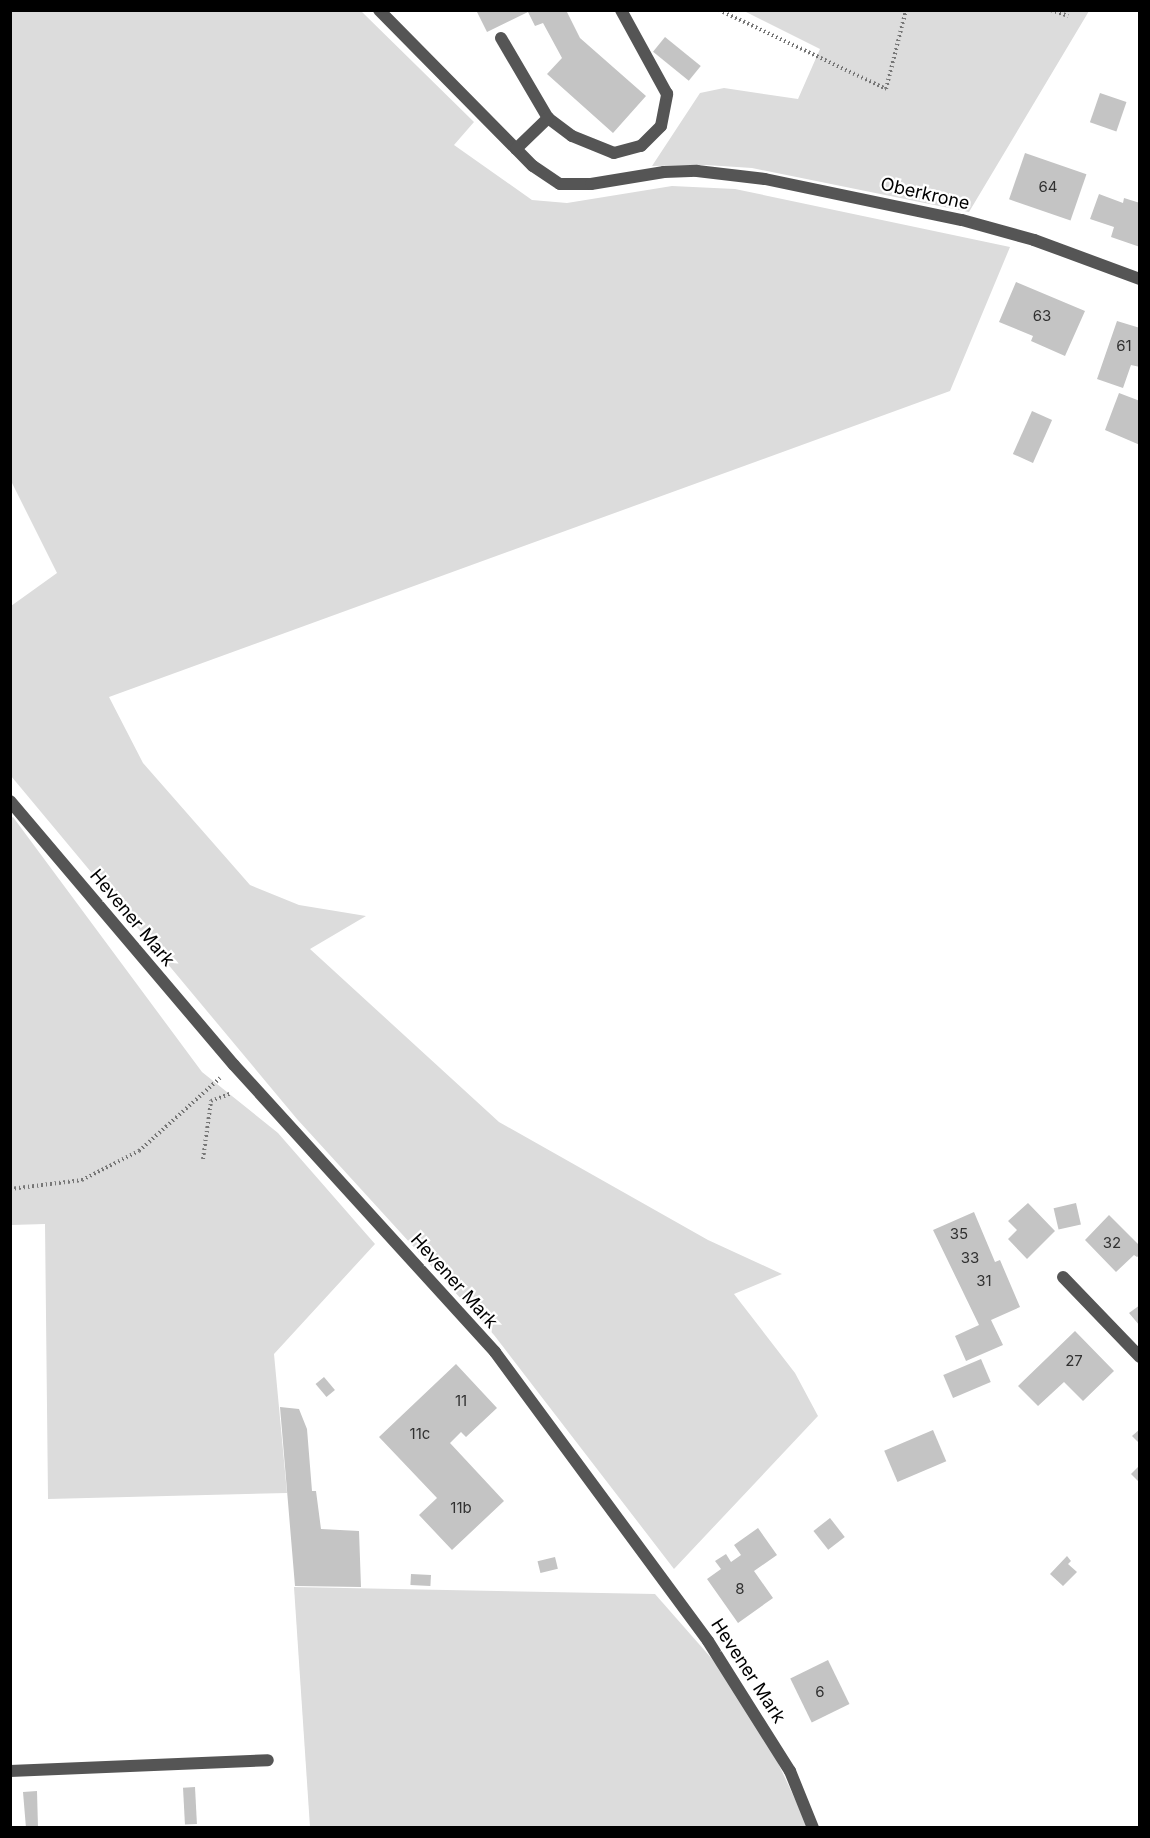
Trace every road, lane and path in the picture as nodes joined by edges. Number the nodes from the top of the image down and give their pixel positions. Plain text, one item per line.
1 (379, 10) edge
2 (621, 10) edge
3 (719, 10) edge
4 (906, 10) edge
5 (1051, 10) edge
6 (1068, 16) dead end
7 (501, 38) dead end
8 (548, 118) junction
9 (516, 149) junction
10 (1140, 279) edge
11 (10, 801) edge
12 (234, 1065) junction
13 (252, 1086) junction
14 (203, 1159) dead end
15 (10, 1189) edge
16 (1062, 1276) dead end
17 (1140, 1357) edge
18 (268, 1760) dead end
19 (10, 1771) edge
20 (813, 1827) edge

1 - 9 street, Oberkrone
2 - 8 street
3 - 4 path
5 - 6 path
7 - 8 street
8 - 9 street
9 - 10 street, Oberkrone
11 - 12 street, Hevener Mark
12 - 13 street, Hevener Mark
12 - 15 path
13 - 14 path
13 - 20 street, Hevener Mark
16 - 17 street
18 - 19 street

